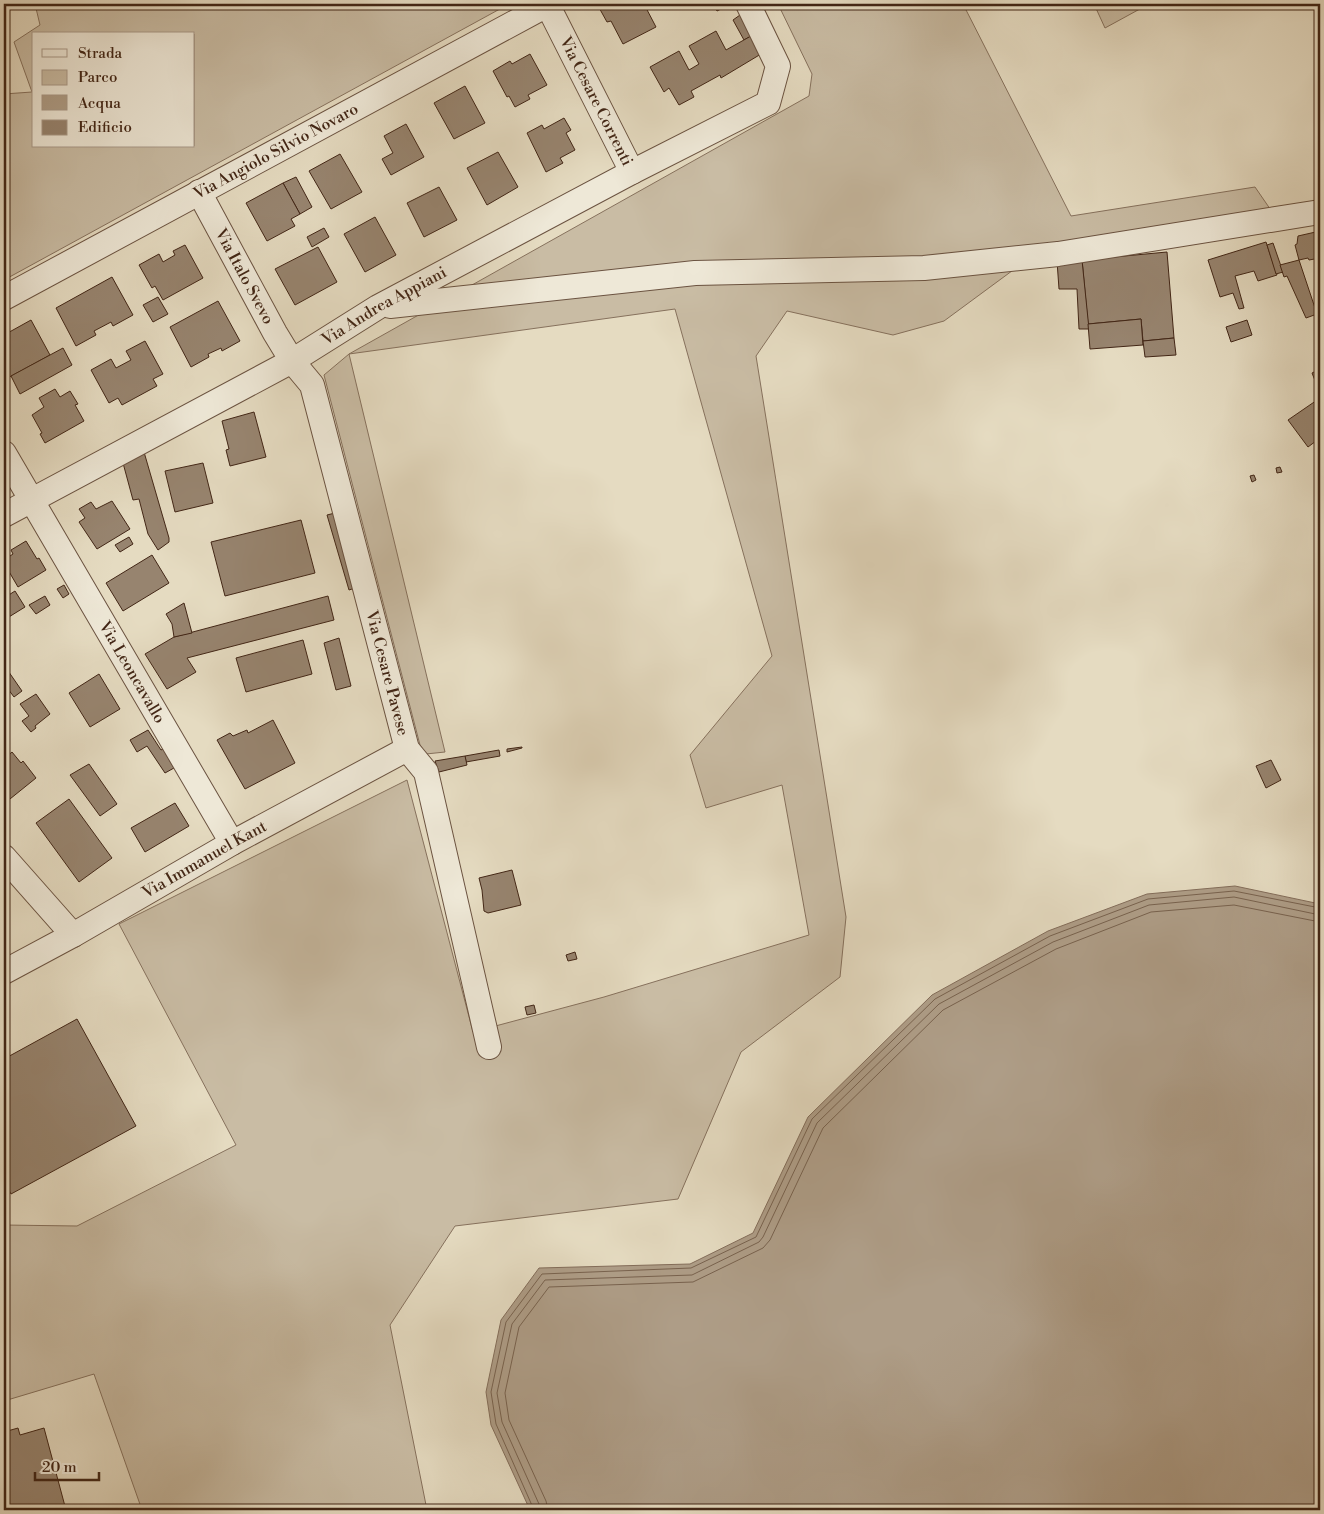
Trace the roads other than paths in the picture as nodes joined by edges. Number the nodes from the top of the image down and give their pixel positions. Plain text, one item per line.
1 (547, 4) edge
2 (748, 4) edge
3 (632, 172) junction
4 (199, 192) junction
5 (1320, 212) edge
6 (4, 298) edge
7 (378, 307) junction
8 (292, 361) junction
9 (4, 453) edge
10 (30, 500) junction
11 (4, 516) edge
12 (406, 749) junction
13 (232, 843) junction
14 (4, 857) edge
15 (73, 935) junction
16 (4, 972) edge
17 (489, 1047) dead end

1 - 3 street, Via Cesare Correnti
1 - 4 street, Via Angiolo Silvio Novaro
2 - 3 street, Via Andrea Appiani
3 - 7 street, Via Andrea Appiani
4 - 6 street, Via Angiolo Silvio Novaro
4 - 8 street, Via Italo Svevo
5 - 7 street
7 - 8 street, Via Andrea Appiani
8 - 10 street, Via Andrea Appiani
8 - 12 street, Via Cesare Pavese
9 - 10 street, Via Leoncavallo
10 - 11 street, Via Andrea Appiani
10 - 13 street, Via Leoncavallo
12 - 13 street, Via Immanuel Kant
12 - 17 street, Via Cesare Pavese
13 - 15 street, Via Immanuel Kant
14 - 15 street
15 - 16 street, Via Immanuel Kant

